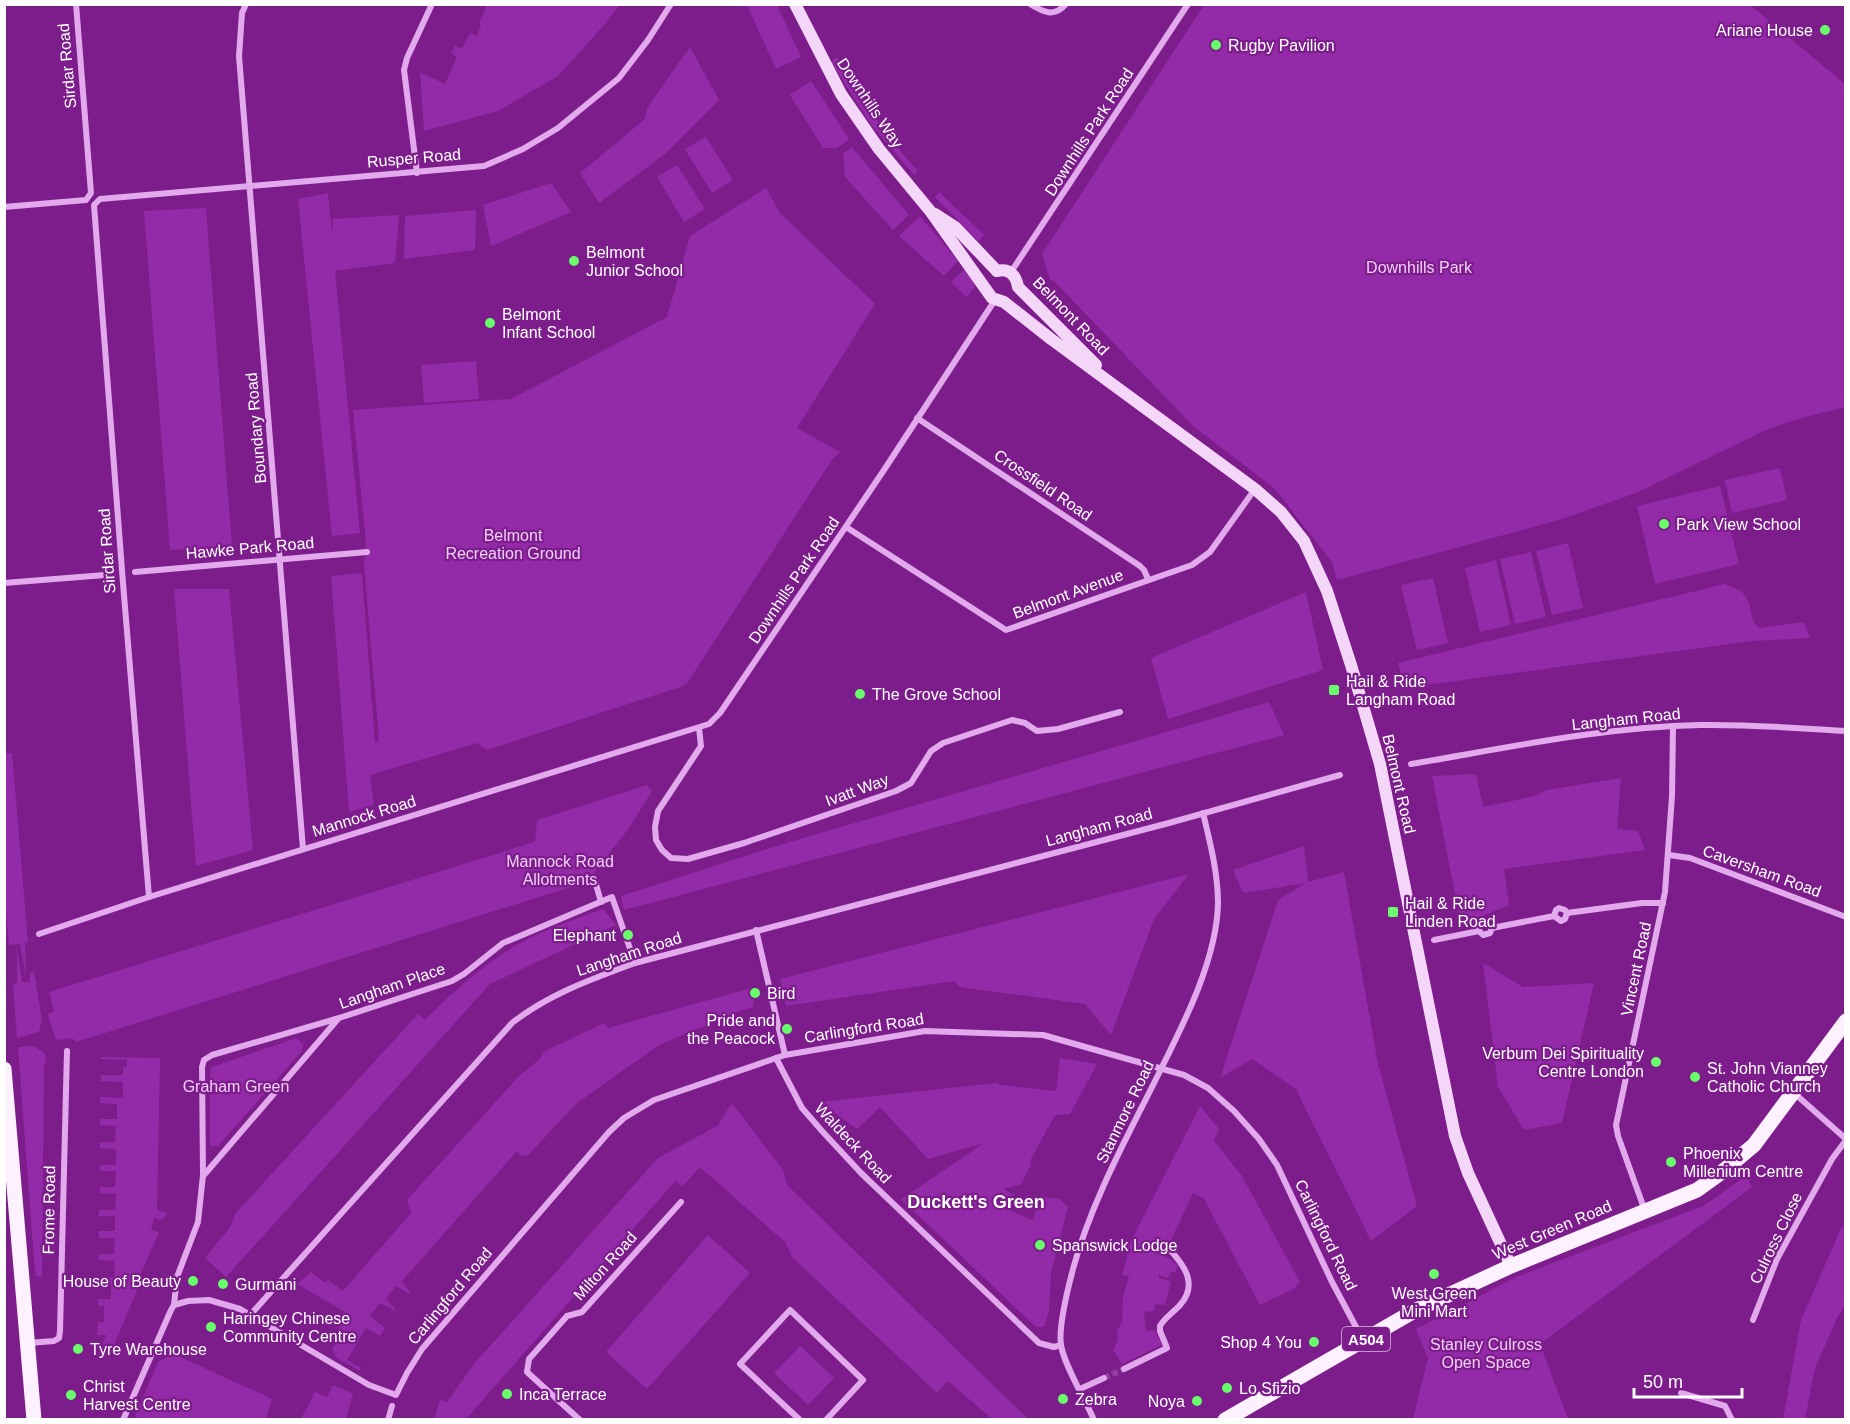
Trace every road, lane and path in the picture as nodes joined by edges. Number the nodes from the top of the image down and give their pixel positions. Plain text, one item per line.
1 (76, 4) edge
2 (246, 4) edge
3 (432, 4) edge
4 (671, 4) edge
5 (795, 4) edge
6 (1030, 4) edge
7 (1066, 4) edge
8 (1188, 4) edge
9 (417, 173) junction
10 (250, 186) junction
11 (96, 203) joint
12 (4, 207) edge
13 (931, 212) junction
14 (997, 271) junction
15 (1011, 272) junction
16 (1018, 287) junction
17 (987, 289) junction
18 (999, 301) junction
19 (1121, 392) junction
20 (917, 417) junction
21 (1255, 489) junction
22 (846, 527) junction
23 (368, 552) dead end
24 (280, 559) junction
25 (135, 572) dead end
26 (105, 575) dead end
27 (1148, 579) junction
28 (4, 583) edge
29 (1120, 712) dead end
30 (1673, 726) junction
31 (699, 728) junction
32 (1845, 731) edge
33 (1411, 764) dead end
34 (1340, 775) dead end
35 (1203, 813) junction
36 (303, 849) junction
37 (1669, 855) junction
38 (595, 881) dead end
39 (149, 897) junction
40 (601, 902) junction
41 (1664, 903) junction
42 (1845, 917) edge
43 (756, 930) junction
44 (39, 934) dead end
45 (1434, 940) dead end
46 (635, 963) junction
47 (339, 1018) junction
48 (1845, 1021) edge
49 (67, 1051) dead end
50 (785, 1055) junction
51 (776, 1058) junction
52 (1162, 1068) junction
53 (4, 1069) edge
54 (1794, 1093) junction
55 (1845, 1139) edge
56 (203, 1175) junction
57 (681, 1202) dead end
58 (1645, 1211) junction
59 (1170, 1250) dead end
60 (1511, 1266) junction
61 (174, 1305) junction
62 (251, 1314) junction
63 (1753, 1320) dead end
64 (1364, 1340) junction
65 (28, 1343) junction
66 (1061, 1345) junction
67 (1124, 1369) tunnel mouth
68 (1104, 1378) tunnel mouth
69 (1080, 1389) junction
70 (1681, 1393) dead end
71 (392, 1406) dead end
72 (34, 1419) edge
73 (123, 1419) edge
74 (388, 1419) edge
75 (580, 1419) edge
76 (800, 1419) edge
77 (826, 1419) edge
78 (1094, 1419) edge
79 (1225, 1419) edge
80 (1732, 1419) edge

1 - 12 street, Sirdar Road
2 - 10 street, Boundary Road
3 - 9 street
4 - 9 street, Rusper Road
5 - 13 main road, Downhills Way
6 - 7 street
8 - 15 street, Downhills Park Road
9 - 10 street, Rusper Road
10 - 11 street, Rusper Road
10 - 24 street, Boundary Road
11 - 39 street, Sirdar Road
13 - 14 main road, Downhills Way
13 - 17 main road, Downhills Way
14 - 15 main road, Belmont Road
14 - 17 main road
15 - 16 main road, Belmont Road
16 - 18 main road
16 - 19 main road, Belmont Road
17 - 18 main road, Belmont Road
18 - 19 main road, Belmont Road
18 - 20 street, Downhills Park Road
19 - 21 main road, Belmont Road
20 - 22 street, Downhills Park Road
20 - 27 street, Crossfield Road
21 - 27 street, Belmont Avenue
21 - 60 main road, Belmont Road
22 - 27 street, Belmont Avenue
22 - 31 street, Downhills Park Road
23 - 24 street, Hawke Park Road
24 - 25 street, Hawke Park Road
24 - 36 street, Boundary Road
26 - 28 street
29 - 31 street, Ivatt Way
30 - 32 street, Langham Road
30 - 33 street, Langham Road
30 - 37 street, Vincent Road
31 - 36 street, Mannock Road
34 - 35 street, Langham Road
35 - 43 street, Langham Road
35 - 52 street, Stanmore Road
36 - 39 street, Mannock Road
37 - 41 street, Vincent Road
37 - 42 street, Caversham Road
38 - 40 street
39 - 44 street, Mannock Road
40 - 46 street
40 - 47 street, Langham Place
41 - 45 street
41 - 58 street, Vincent Road
43 - 46 street, Langham Road
43 - 50 street
46 - 62 street, Langham Road
47 - 56 street
47 - 56 street, Langham Place
48 - 54 main road, West Green Road / A504
49 - 65 street, Frome Road
50 - 51 street, Carlingford Road
50 - 52 street, Carlingford Road
51 - 62 street, Carlingford Road
51 - 66 street, Waldeck Road
52 - 64 street, Carlingford Road
52 - 66 street, Stanmore Road
53 - 65 main road
54 - 55 street
54 - 58 main road, West Green Road / A504
55 - 63 street, Culross Close
56 - 61 street
57 - 75 street, Milton Road
58 - 60 main road, West Green Road / A504
59 - 67 street
60 - 64 main road, West Green Road / A504
61 - 62 street
61 - 73 street
64 - 79 main road, West Green Road / A504
65 - 72 main road
66 - 69 street, Stanmore Road
68 - 69 street
69 - 78 street, Stanmore Road
70 - 80 street
71 - 74 street
76 - 77 street

